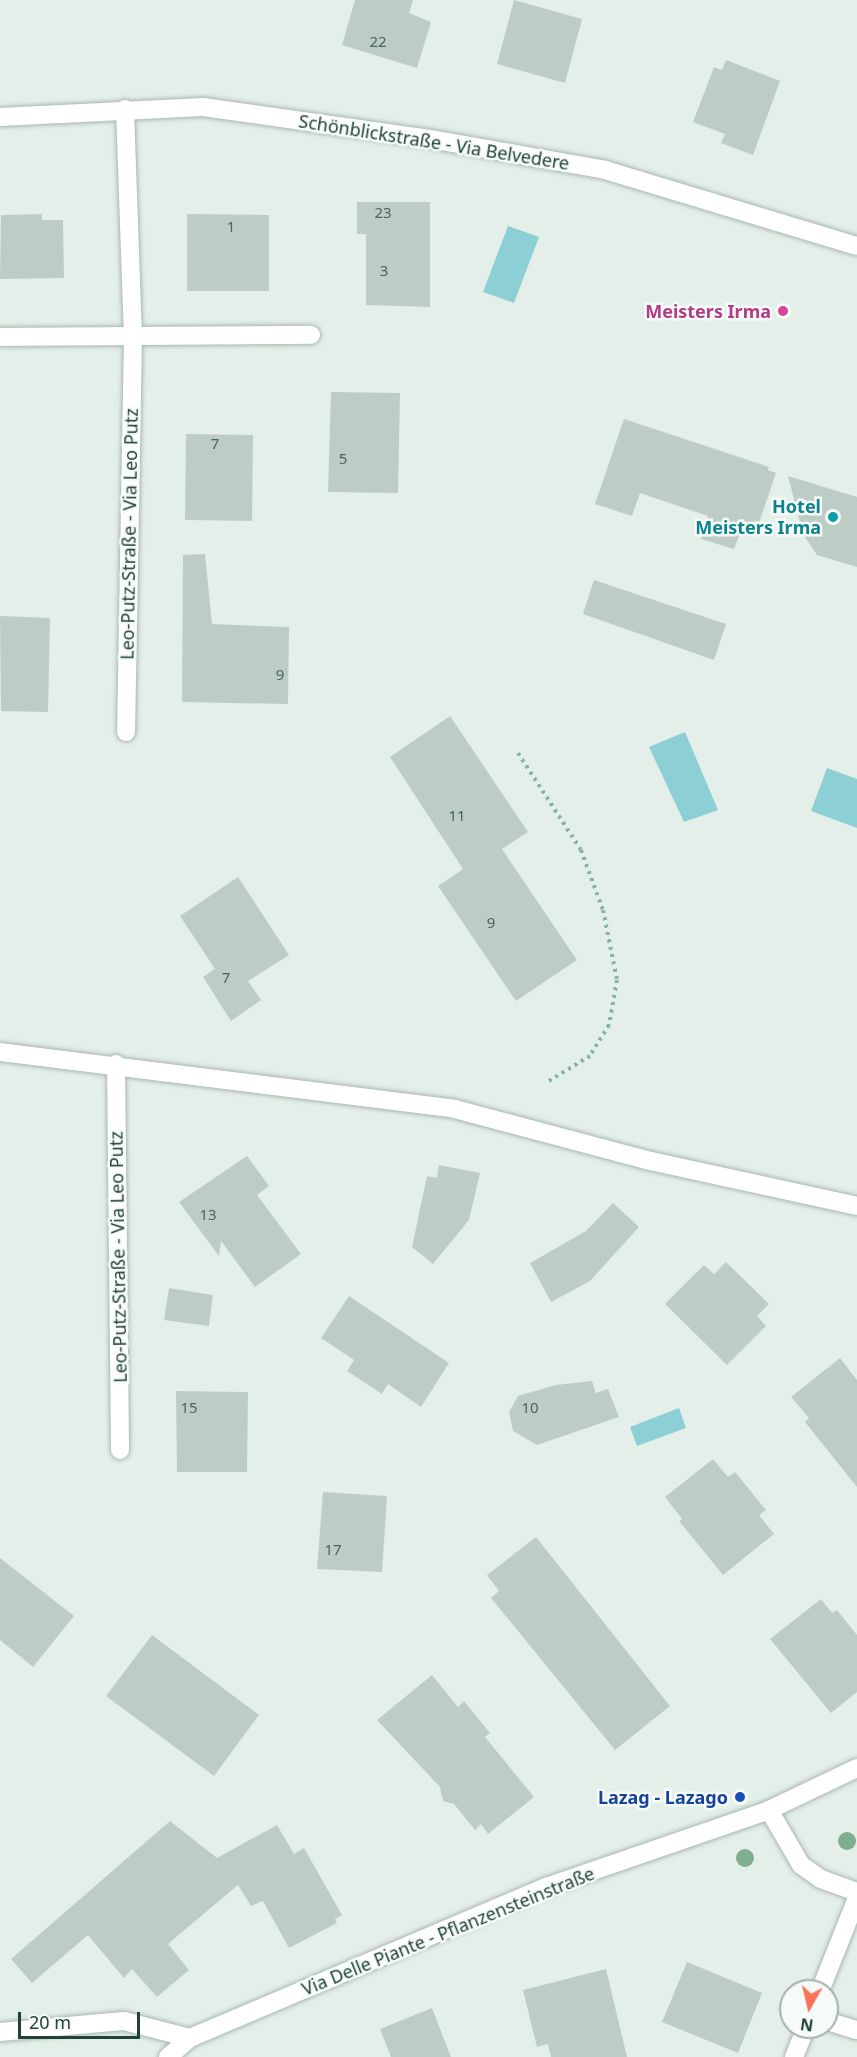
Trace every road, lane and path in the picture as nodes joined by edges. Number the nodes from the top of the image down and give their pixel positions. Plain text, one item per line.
1 (125, 109) junction
2 (0, 117) edge
3 (857, 246) edge
4 (133, 335) junction
5 (311, 335) dead end
6 (0, 337) edge
7 (126, 732) dead end
8 (518, 753) dead end
9 (0, 1052) edge
10 (116, 1064) junction
11 (547, 1082) dead end
12 (857, 1206) edge
13 (120, 1450) dead end
14 (857, 1768) edge
15 (769, 1810) junction
16 (857, 1892) edge
17 (857, 1898) edge
18 (825, 1979) edge
19 (839, 2025) edge
20 (857, 2030) edge
21 (0, 2032) edge
22 (190, 2038) junction
23 (801, 2039) edge
24 (168, 2057) edge
25 (794, 2057) edge

1 - 2 street, Schönblickstraße - Via Belvedere
1 - 3 street, Schönblickstraße - Via Belvedere
1 - 4 street, Leo-Putz-Straße - Via Leo Putz
4 - 5 street
4 - 6 street
4 - 7 street, Leo-Putz-Straße - Via Leo Putz
8 - 11 path
9 - 10 street
10 - 12 street
10 - 13 street, Leo-Putz-Straße - Via Leo Putz
14 - 15 street, Via Delle Piante - Pflanzensteinstraße
15 - 16 street
15 - 22 street, Via Delle Piante - Pflanzensteinstraße
17 - 18 street
19 - 20 street
21 - 22 street
22 - 24 street, Via Delle Piante - Pflanzensteinstraße
23 - 25 street

